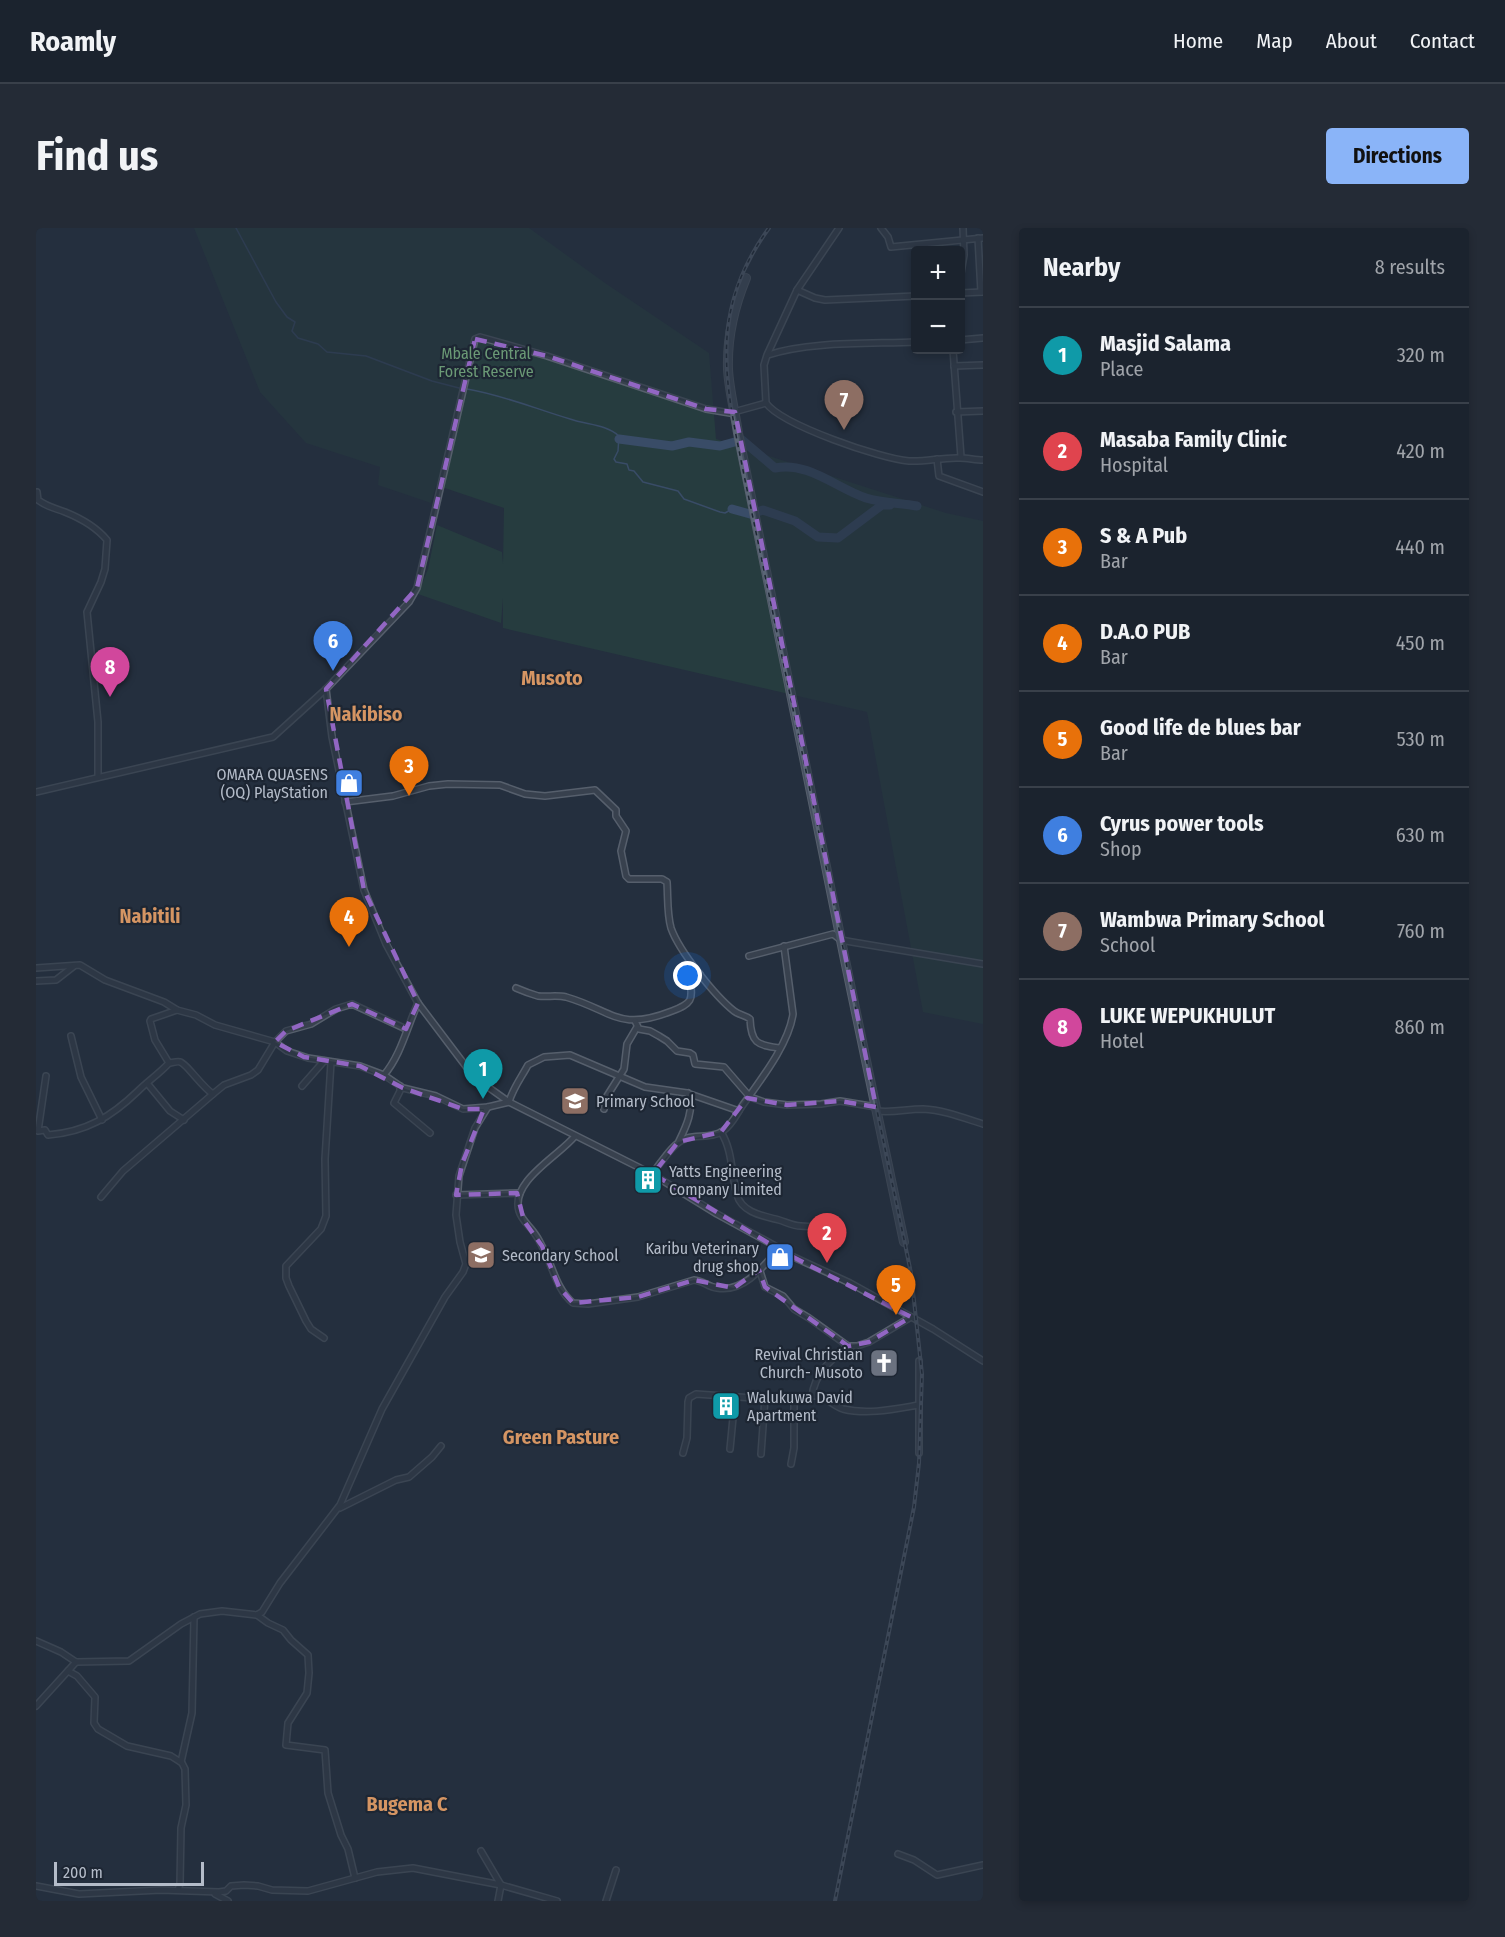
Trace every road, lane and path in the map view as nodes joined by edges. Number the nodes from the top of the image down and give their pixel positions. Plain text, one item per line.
1 (839, 228) edge
2 (881, 228) edge
3 (963, 228) edge
4 (980, 238) edge
5 (964, 239) junction
6 (964, 246) edge
7 (746, 278) dead end
8 (797, 290) junction
9 (982, 292) edge
10 (965, 293) edge
11 (911, 296) edge
12 (983, 338) edge
13 (965, 340) edge
14 (911, 342) edge
15 (953, 354) edge
16 (767, 355) junction
17 (983, 365) edge
18 (954, 366) junction
19 (766, 403) junction
20 (983, 411) edge
21 (735, 412) junction
22 (957, 412) junction
23 (961, 458) junction
24 (937, 459) junction
25 (983, 460) edge
26 (37, 492) edge
27 (983, 492) edge
28 (326, 689) junction
29 (98, 777) junction
30 (36, 792) edge
31 (345, 802) junction
32 (841, 940) junction
33 (784, 946) junction
34 (749, 956) dead end
35 (983, 964) edge
36 (75, 965) junction
37 (36, 968) edge
38 (700, 974) junction
39 (36, 981) edge
40 (516, 988) dead end
41 (418, 1004) junction
42 (177, 1010) junction
43 (636, 1024) junction
44 (406, 1029) junction
45 (71, 1036) dead end
46 (275, 1042) junction
47 (779, 1048) junction
48 (324, 1061) junction
49 (331, 1062) junction
50 (170, 1063) junction
51 (384, 1075) junction
52 (46, 1076) dead end
53 (620, 1077) junction
54 (147, 1083) junction
55 (302, 1086) dead end
56 (400, 1086) junction
57 (687, 1093) junction
58 (213, 1094) junction
59 (750, 1097) junction
60 (509, 1102) junction
61 (488, 1107) junction
62 (604, 1109) dead end
63 (876, 1109) junction
64 (739, 1112) junction
65 (102, 1120) junction
66 (184, 1120) junction
67 (983, 1124) edge
68 (721, 1132) junction
69 (430, 1133) dead end
70 (575, 1136) junction
71 (678, 1142) junction
72 (652, 1174) junction
73 (520, 1193) junction
74 (456, 1195) junction
75 (101, 1197) dead end
76 (828, 1230) dead end
77 (904, 1242) dead end
78 (779, 1248) junction
79 (760, 1271) junction
80 (911, 1317) junction
81 (324, 1338) dead end
82 (848, 1346) junction
83 (983, 1361) edge
84 (919, 1362) dead end
85 (812, 1396) junction
86 (735, 1397) junction
87 (765, 1398) junction
88 (794, 1401) junction
89 (919, 1405) junction
90 (441, 1446) dead end
91 (730, 1449) dead end
92 (683, 1453) dead end
93 (919, 1453) dead end
94 (761, 1454) dead end
95 (791, 1464) dead end
96 (336, 1511) junction
97 (257, 1615) junction
98 (194, 1617) junction
99 (36, 1641) edge
100 (76, 1662) junction
101 (68, 1671) junction
102 (36, 1706) edge
103 (180, 1762) junction
104 (481, 1851) dead end
105 (898, 1854) dead end
106 (983, 1865) edge
107 (616, 1870) dead end
108 (355, 1878) junction
109 (501, 1885) junction
110 (36, 1886) edge
111 (178, 1890) junction
112 (211, 1893) junction
113 (228, 1901) edge
114 (498, 1901) edge
115 (557, 1901) edge
116 (606, 1901) edge

1 - 8 street
2 - 5 street
3 - 5 street
4 - 5 street
4 - 9 street
5 - 6 street
7 - 21 main road
8 - 11 street
8 - 16 street
9 - 10 street
12 - 13 street
14 - 16 street
15 - 18 street
16 - 19 street
17 - 18 street
18 - 22 street
19 - 21 street
19 - 24 street
20 - 22 street
21 - 28 street
21 - 32 main road
22 - 23 street
23 - 24 street
23 - 25 street
24 - 27 street
26 - 29 street
28 - 29 street
28 - 31 street
29 - 30 street
31 - 38 street
31 - 41 street
32 - 33 street
32 - 35 street
32 - 63 main road
33 - 34 street
33 - 47 street
36 - 37 street
36 - 39 street
36 - 42 street
38 - 43 street
38 - 47 street
40 - 43 street
41 - 44 street
41 - 60 street
42 - 46 street
42 - 50 street
43 - 53 street
43 - 59 street
44 - 46 street
44 - 51 street
45 - 65 street
46 - 48 street
46 - 58 street
47 - 59 street
48 - 49 street
48 - 55 street
49 - 51 street
49 - 81 street
50 - 54 street
50 - 58 street
51 - 56 street
52 - 65 street
53 - 57 street
53 - 60 street
53 - 62 street
54 - 65 street
54 - 66 street
56 - 61 street
56 - 69 street
57 - 64 street
57 - 71 street
58 - 66 street
59 - 63 street
59 - 64 street
60 - 61 street
60 - 70 street
61 - 74 street
63 - 67 street
63 - 77 main road
64 - 68 street
66 - 75 street
68 - 71 street
68 - 76 street
70 - 72 street
70 - 73 street
71 - 72 street
72 - 78 street
73 - 74 street
73 - 79 street
74 - 96 street
78 - 79 street
78 - 80 street
79 - 82 street
80 - 82 street
80 - 83 street
82 - 85 street
84 - 89 street
85 - 88 street
85 - 89 street
86 - 87 street
86 - 91 street
86 - 92 street
87 - 88 street
87 - 94 street
88 - 95 street
89 - 93 street
90 - 96 street
96 - 97 street
97 - 98 street
97 - 108 street
98 - 100 street
98 - 103 street
99 - 100 street
100 - 101 street
101 - 102 street
101 - 103 street
103 - 111 street
104 - 109 street
105 - 106 street
107 - 116 street
108 - 109 street
108 - 112 street
109 - 114 street
109 - 115 street
110 - 111 street
111 - 112 street
112 - 113 street

